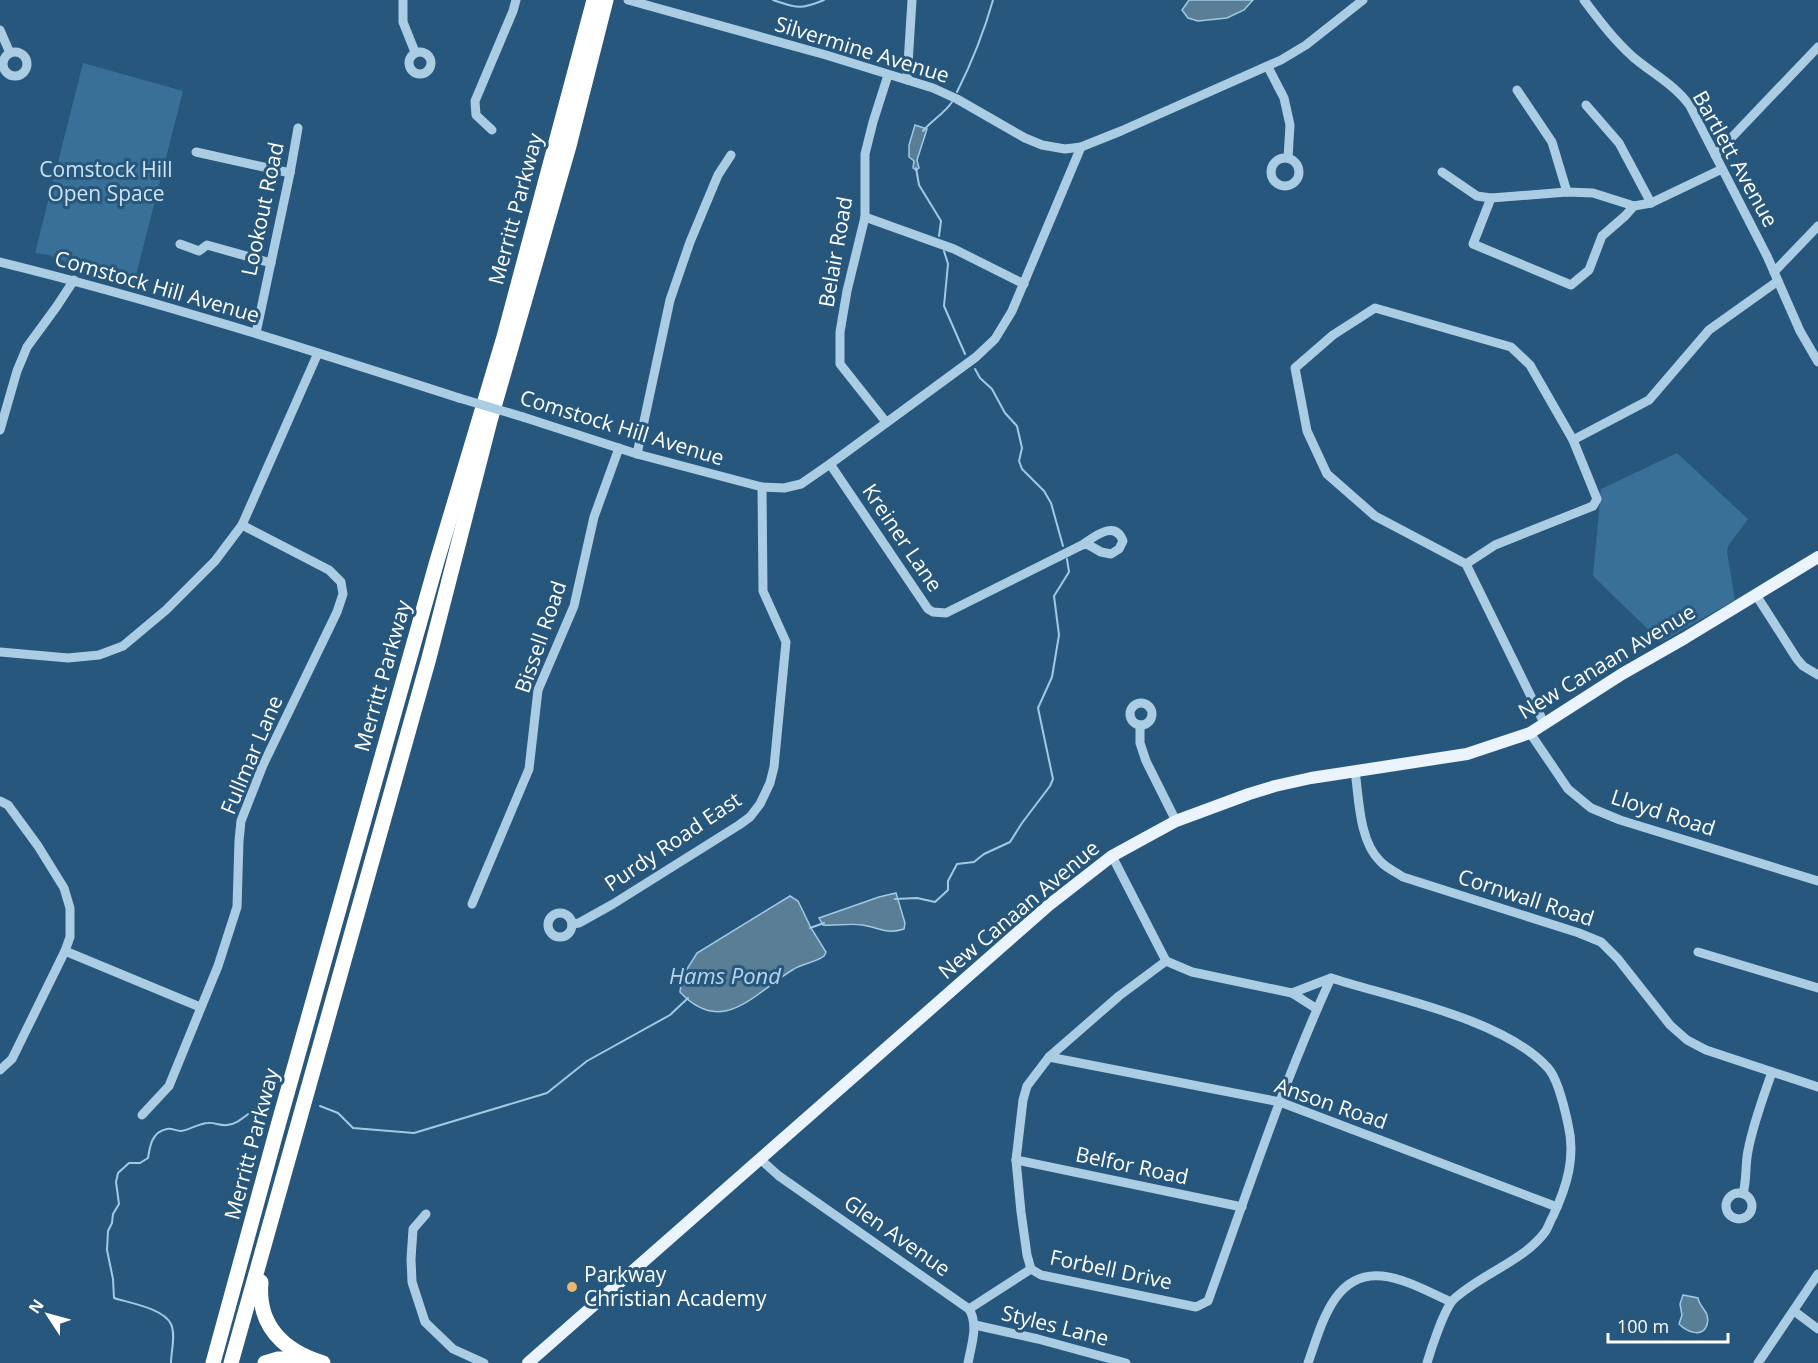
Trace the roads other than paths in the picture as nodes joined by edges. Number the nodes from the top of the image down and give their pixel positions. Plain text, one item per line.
1 (403, 0) edge
2 (516, 0) edge
3 (606, 0) edge
4 (628, 0) edge
5 (912, 0) edge
6 (1363, 0) edge
7 (1584, 0) edge
8 (596, 9) edge
9 (0, 30) edge
10 (1818, 47) edge
11 (415, 52) dead end
12 (10, 53) dead end
13 (1268, 67) junction
14 (888, 75) junction
15 (907, 80) junction
16 (1517, 90) dead end
17 (1586, 105) dead end
18 (298, 128) dead end
19 (492, 130) dead end
20 (1081, 147) junction
21 (196, 152) dead end
22 (731, 155) dead end
23 (1715, 155) junction
24 (1288, 158) dead end
25 (1722, 168) junction
26 (290, 172) junction
27 (1442, 172) dead end
28 (1567, 192) junction
29 (1491, 198) junction
30 (1651, 203) junction
31 (1634, 206) junction
32 (865, 217) junction
33 (1818, 226) edge
34 (180, 244) dead end
35 (0, 262) edge
36 (271, 263) junction
37 (1776, 276) junction
38 (74, 280) junction
39 (1024, 284) junction
40 (256, 333) junction
41 (318, 353) junction
42 (1818, 362) edge
43 (886, 422) junction
44 (0, 430) edge
45 (1574, 440) junction
46 (619, 448) junction
47 (637, 454) junction
48 (830, 464) junction
49 (762, 487) junction
50 (242, 525) junction
51 (1082, 545) dead end
52 (1818, 557) edge
53 (1466, 564) junction
54 (1756, 595) junction
55 (0, 652) edge
56 (1818, 675) edge
57 (1544, 723) junction
58 (1140, 725) dead end
59 (1530, 733) junction
60 (1355, 771) junction
61 (0, 801) edge
62 (1176, 821) junction
63 (1112, 856) junction
64 (1818, 881) edge
65 (472, 904) dead end
66 (572, 924) dead end
67 (65, 951) junction
68 (1698, 952) dead end
69 (1166, 961) junction
70 (1331, 978) junction
71 (1818, 988) edge
72 (1292, 993) junction
73 (200, 1007) junction
74 (1317, 1008) junction
75 (1049, 1057) junction
76 (0, 1070) edge
77 (1772, 1072) junction
78 (1818, 1087) edge
79 (1280, 1101) junction
80 (142, 1115) dead end
81 (760, 1159) junction
82 (1016, 1160) junction
83 (1743, 1194) dead end
84 (1242, 1207) junction
85 (1557, 1207) junction
86 (426, 1214) dead end
87 (267, 1234) junction
88 (1031, 1269) junction
89 (1818, 1274) edge
90 (1451, 1302) junction
91 (969, 1309) junction
92 (1794, 1311) junction
93 (975, 1325) junction
94 (1818, 1329) edge
95 (316, 1361) edge
96 (213, 1363) edge
97 (231, 1363) edge
98 (265, 1363) edge
99 (483, 1363) edge
100 (528, 1363) edge
101 (968, 1363) edge
102 (1126, 1363) edge
103 (1308, 1363) edge
104 (1427, 1363) edge
105 (1758, 1363) edge

1 - 11 street
2 - 19 street
3 - 8 highway, Merritt Parkway
4 - 14 street, Silvermine Avenue
5 - 15 street
6 - 13 street, Silvermine Avenue
7 - 23 street, Bartlett Avenue
8 - 87 highway, Merritt Parkway
8 - 96 highway, Merritt Parkway
9 - 12 street
10 - 23 street
13 - 20 street, Silvermine Avenue
13 - 24 street
14 - 15 street, Silvermine Avenue
14 - 32 street, Belair Road
15 - 20 street, Silvermine Avenue
16 - 28 street
17 - 30 street
18 - 26 street, Lookout Road
20 - 39 street, Comstock Hill Avenue
21 - 26 street
22 - 47 street
23 - 25 street, Bartlett Avenue
25 - 30 street
25 - 37 street, Bartlett Avenue
26 - 36 street, Lookout Road
27 - 29 street
28 - 29 street
28 - 31 street
29 - 31 street
30 - 31 street
32 - 39 street
32 - 43 street, Belair Road
33 - 37 street
34 - 36 street
35 - 38 street, Comstock Hill Avenue
36 - 40 street, Lookout Road
37 - 42 street, Bartlett Avenue
37 - 45 street
38 - 40 street, Comstock Hill Avenue
38 - 44 street
39 - 43 street, Comstock Hill Avenue
40 - 41 street, Comstock Hill Avenue
41 - 46 street, Comstock Hill Avenue, bridge
41 - 50 street
43 - 48 street, Comstock Hill Avenue
45 - 53 street
45 - 53 street
46 - 47 street, Comstock Hill Avenue
46 - 65 street, Bissell Road
47 - 49 street, Comstock Hill Avenue
48 - 49 street, Comstock Hill Avenue
48 - 51 street, Kreiner Lane
49 - 66 street, Purdy Road East
50 - 55 street
50 - 73 street, Fullmar Lane
52 - 54 main road, New Canaan Avenue
53 - 57 street
54 - 56 street
54 - 57 main road, New Canaan Avenue
57 - 59 main road, New Canaan Avenue
58 - 62 street
59 - 60 main road, New Canaan Avenue
59 - 64 street, Lloyd Road
60 - 62 main road, New Canaan Avenue
60 - 77 street, Cornwall Road
61 - 67 street
62 - 63 main road, New Canaan Avenue
63 - 69 street
63 - 81 main road, New Canaan Avenue
67 - 73 street
67 - 76 street
68 - 71 street
69 - 72 street
69 - 75 street, Forbell Drive
70 - 72 street
70 - 74 street, Forbell Drive
70 - 85 street
72 - 74 street
73 - 80 street, Fullmar Lane
74 - 79 street, Forbell Drive
75 - 79 street, Anson Road
75 - 82 street, Forbell Drive
77 - 78 street, Cornwall Road
77 - 83 street
79 - 84 street, Forbell Drive
79 - 85 street, Anson Road
81 - 91 street, Glen Avenue
81 - 100 main road, New Canaan Avenue
82 - 84 street, Belfor Road
82 - 88 street, Forbell Drive
84 - 88 street, Forbell Drive
85 - 90 street
86 - 99 street
87 - 95 highway
87 - 97 highway, Merritt Parkway
88 - 91 street
89 - 92 street
90 - 103 street
90 - 104 street
91 - 93 street
92 - 94 street
92 - 105 street
93 - 101 street
93 - 102 street, Styles Lane
95 - 98 highway

